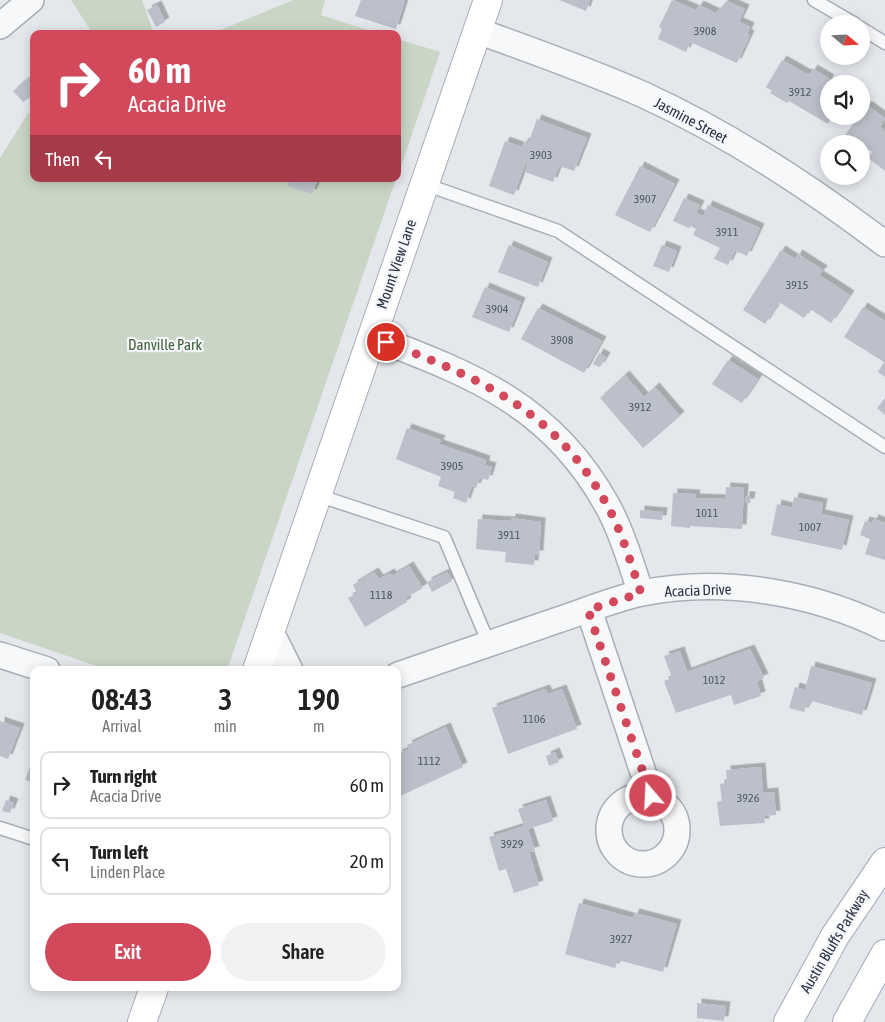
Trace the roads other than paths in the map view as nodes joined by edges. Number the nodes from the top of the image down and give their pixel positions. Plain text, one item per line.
1 (31, 0) edge
2 (488, 0) edge
3 (814, 0) edge
4 (840, 15) edge
5 (0, 26) edge
6 (478, 31) junction
7 (870, 34) edge
8 (885, 43) edge
9 (424, 184) junction
10 (885, 244) edge
11 (371, 336) junction
12 (885, 447) edge
13 (317, 494) junction
14 (641, 593) junction
15 (588, 610) junction
16 (885, 628) edge
17 (270, 630) junction
18 (489, 644) junction
19 (0, 654) edge
20 (35, 666) edge
21 (258, 666) edge
22 (288, 666) edge
23 (401, 674) edge
24 (651, 796) dead end
25 (0, 828) edge
26 (30, 838) edge
27 (885, 862) edge
28 (885, 954) edge
29 (153, 991) edge
30 (143, 1022) edge
31 (788, 1022) edge
32 (847, 1022) edge

1 - 5 street
2 - 6 street, Mount View Lane
3 - 4 lane
6 - 9 street, Mount View Lane
6 - 10 street, Jasmine Street
7 - 8 lane
9 - 11 street, Mount View Lane
9 - 12 lane
11 - 13 street, Mount View Lane
11 - 14 street
13 - 17 street, Mount View Lane
13 - 18 lane
14 - 15 street, Acacia Drive
14 - 16 street, Acacia Drive
15 - 18 street, Acacia Drive
15 - 24 street
17 - 21 street, Mount View Lane
17 - 22 street
18 - 23 street, Acacia Drive
19 - 20 street
25 - 26 lane
27 - 31 street, Austin Bluffs Parkway
28 - 32 street
29 - 30 street

